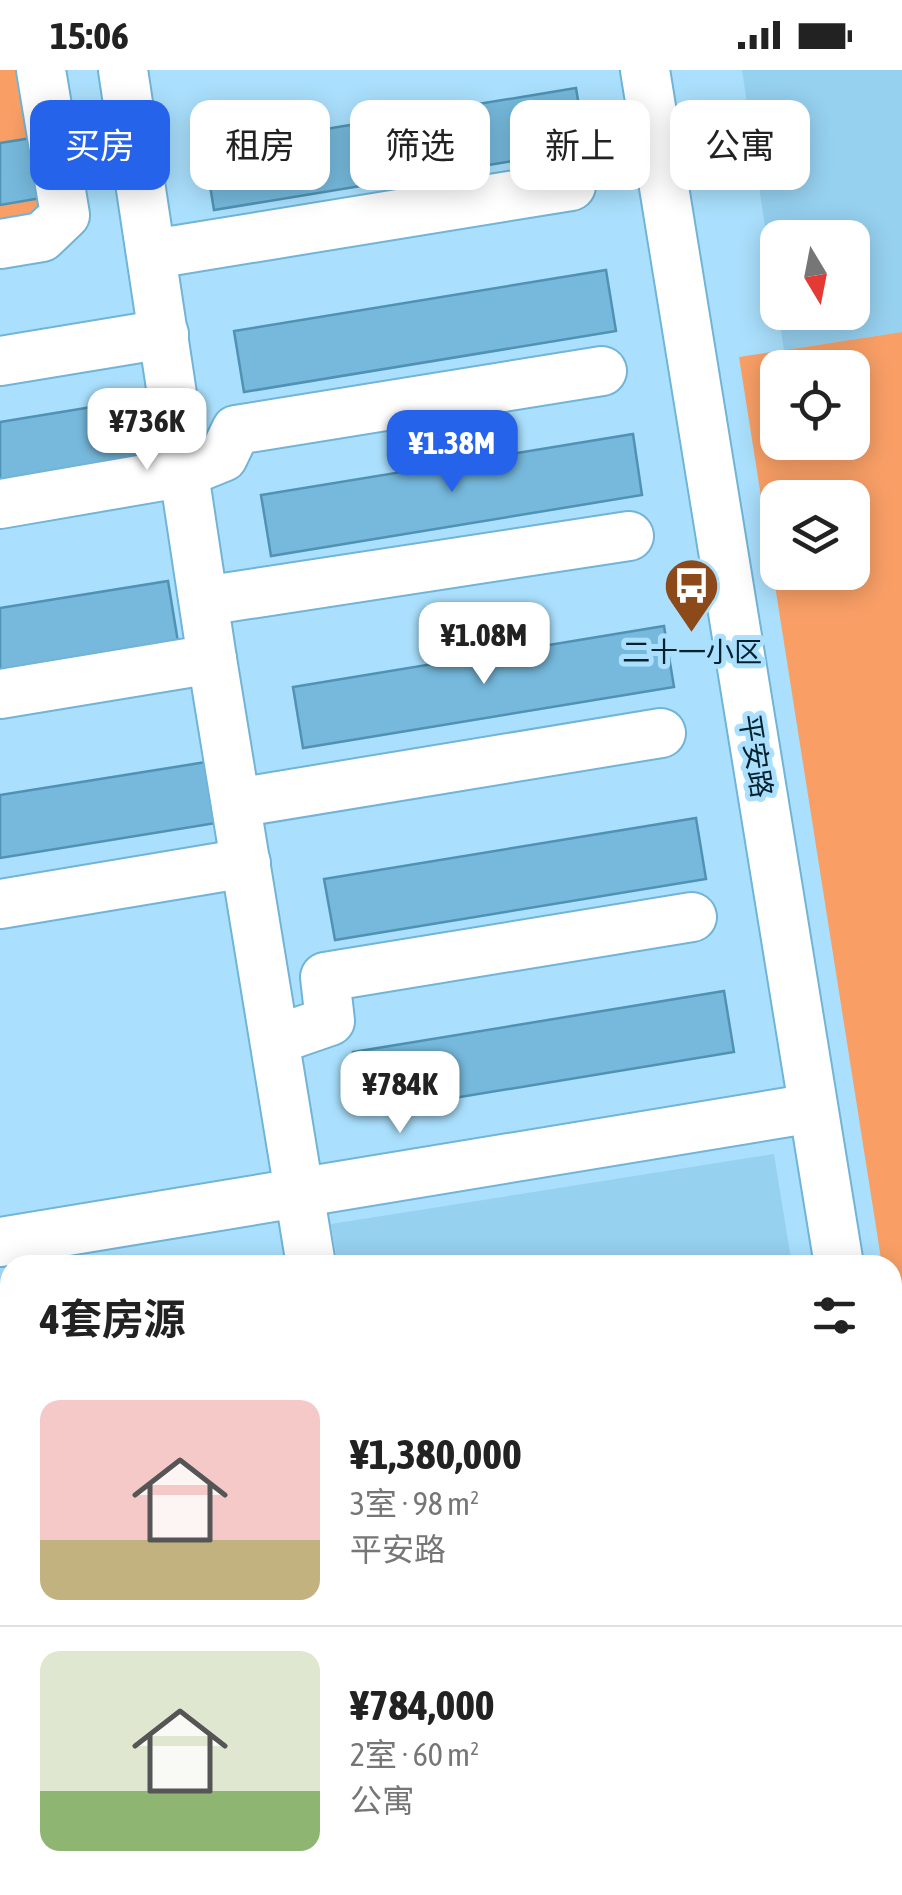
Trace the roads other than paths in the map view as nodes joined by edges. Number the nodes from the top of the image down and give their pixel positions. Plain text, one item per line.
1 (42, 70) edge
2 (125, 70) edge
3 (645, 70) edge
4 (546, 190) edge
5 (0, 244) edge
6 (153, 254) junction
7 (164, 334) junction
8 (0, 361) edge
9 (602, 371) dead end
10 (186, 472) junction
11 (0, 504) edge
12 (629, 536) dead end
13 (204, 601) junction
14 (212, 658) junction
15 (0, 694) edge
16 (662, 734) dead end
17 (236, 802) junction
18 (246, 863) junction
19 (0, 904) edge
20 (692, 918) dead end
21 (274, 1040) junction
22 (813, 1108) junction
23 (299, 1192) junction
24 (0, 1242) edge
25 (309, 1255) edge
26 (836, 1255) edge

1 - 5 street
2 - 6 street
3 - 22 street, 平安路
4 - 6 street
6 - 7 street
7 - 8 street
7 - 10 street
9 - 10 street
10 - 11 street
10 - 13 street
12 - 13 street
13 - 14 street
14 - 15 street
14 - 17 street
16 - 17 street
17 - 18 street
18 - 19 street
18 - 21 street
20 - 21 street
21 - 23 street
22 - 23 street
22 - 26 street, 平安路
23 - 24 street
23 - 25 street

